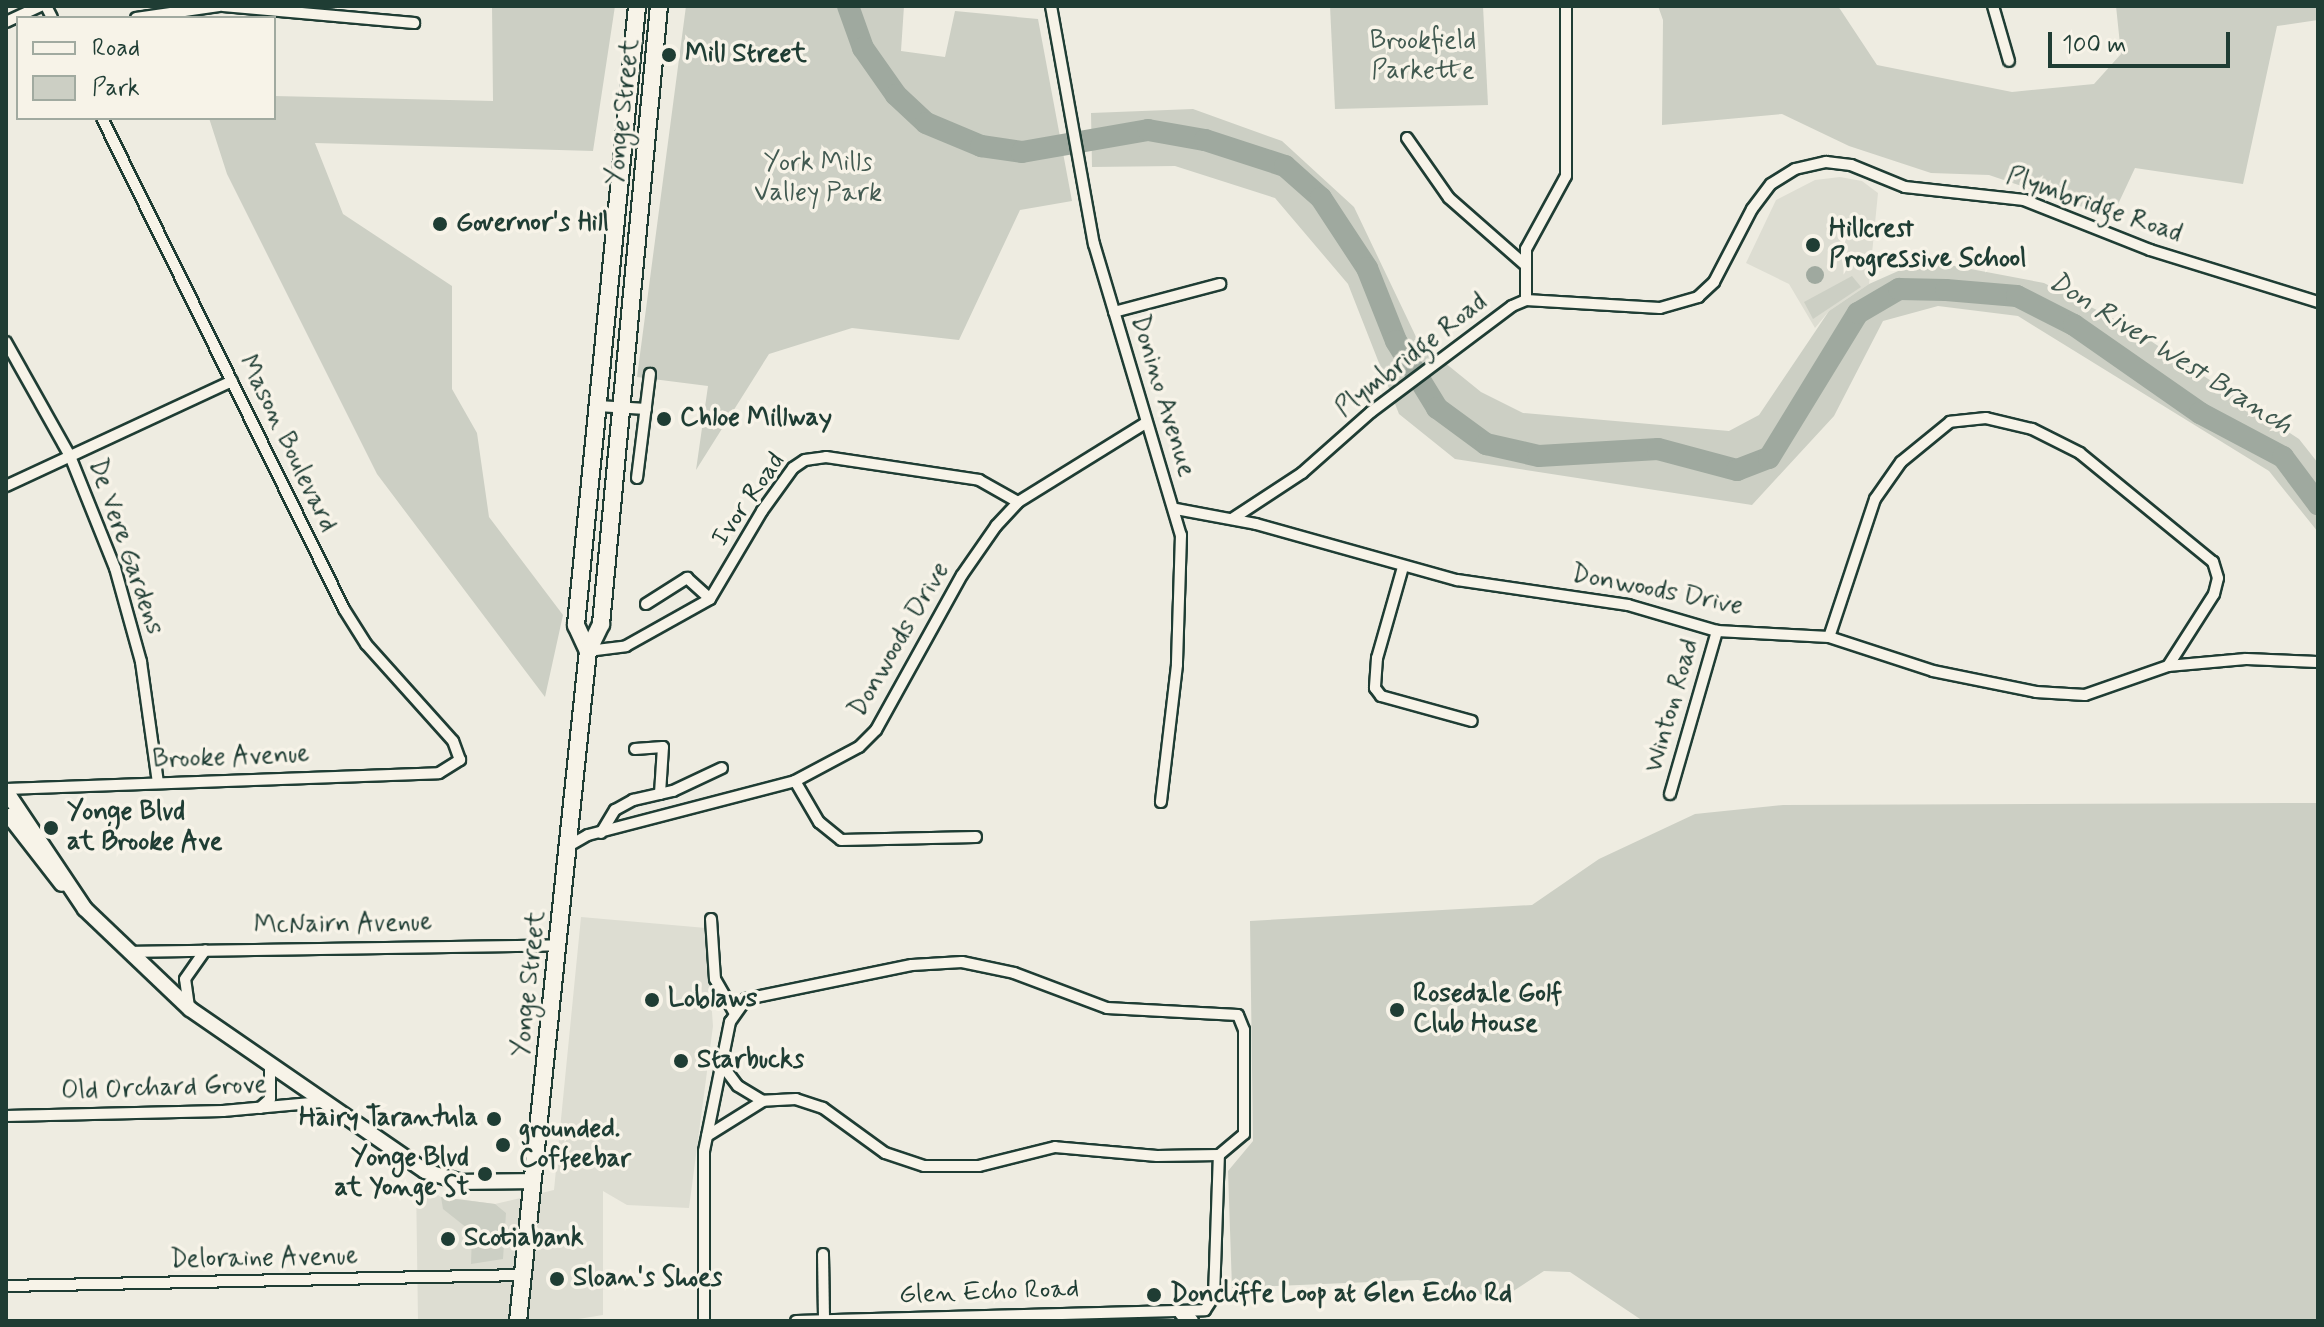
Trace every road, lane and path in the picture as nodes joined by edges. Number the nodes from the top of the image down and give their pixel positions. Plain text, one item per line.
1 (43, 6) edge
2 (221, 6) edge
3 (637, 6) edge
4 (659, 6) edge
5 (1051, 6) edge
6 (1566, 6) edge
7 (1993, 6) edge
8 (20, 16) edge
9 (150, 16) edge
10 (414, 23) dead end
11 (2009, 61) dead end
12 (103, 120) edge
13 (1407, 138) dead end
14 (1524, 264) junction
15 (1220, 284) dead end
16 (1526, 300) junction
17 (2318, 302) edge
18 (1114, 312) junction
19 (6, 342) edge
20 (650, 374) dead end
21 (232, 381) junction
22 (598, 406) junction
23 (619, 407) junction
24 (646, 409) junction
25 (1144, 424) junction
26 (70, 456) junction
27 (637, 478) dead end
28 (6, 486) edge
29 (1018, 502) junction
30 (1176, 509) junction
31 (1232, 519) junction
32 (1403, 567) junction
33 (710, 599) junction
34 (646, 604) dead end
35 (1717, 631) junction
36 (1829, 637) junction
37 (588, 651) junction
38 (2318, 662) edge
39 (2168, 666) junction
40 (1472, 721) dead end
41 (635, 749) dead end
42 (457, 767) joint
43 (722, 768) dead end
44 (795, 781) junction
45 (158, 783) junction
46 (6, 790) edge
47 (660, 794) junction
48 (1670, 794) dead end
49 (1161, 802) dead end
50 (6, 811) edge
51 (601, 833) junction
52 (976, 837) dead end
53 (567, 847) junction
54 (72, 892) junction
55 (711, 919) dead end
56 (560, 945) junction
57 (205, 950) junction
58 (127, 952) junction
59 (190, 1009) junction
60 (734, 1012) junction
61 (722, 1065) junction
62 (270, 1068) junction
63 (763, 1101) junction
64 (322, 1102) junction
65 (259, 1109) junction
66 (6, 1116) edge
67 (707, 1136) junction
68 (1219, 1155) junction
69 (533, 1181) junction
70 (823, 1254) dead end
71 (522, 1275) junction
72 (6, 1286) edge
73 (1187, 1317) edge
74 (824, 1320) edge
75 (518, 1321) edge
76 (704, 1321) edge
77 (796, 1321) edge

1 - 8 street
2 - 9 street
2 - 10 street
3 - 22 main road, Yonge Street
4 - 23 main road, Yonge Street
5 - 18 street, Donino Avenue
6 - 14 street
7 - 11 street
12 - 21 street, Mason Boulevard
13 - 14 street
14 - 16 street
15 - 18 street
16 - 17 street, Plymbridge Road
16 - 31 street, Plymbridge Road
18 - 25 street, Donino Avenue
19 - 26 street, De Vere Gardens
20 - 24 street
21 - 26 street
21 - 42 street, Mason Boulevard
22 - 23 street
22 - 37 main road, Yonge Street
23 - 24 street
23 - 37 main road, Yonge Street
24 - 27 street
25 - 29 street, Donwoods Drive
25 - 30 street, Donino Avenue
26 - 28 street
26 - 45 street, De Vere Gardens
29 - 33 street, Ivor Road
29 - 44 street, Donwoods Drive
30 - 31 street, Donwoods Drive
30 - 49 street, Donino Avenue
31 - 32 street, Donwoods Drive
32 - 35 street, Donwoods Drive
32 - 40 street
33 - 34 street
33 - 37 street
35 - 36 street, Donwoods Drive
35 - 48 street, Winton Road
36 - 39 street, Donwoods Drive
36 - 39 street
37 - 53 main road, Yonge Street
38 - 39 street, Donwoods Drive
41 - 47 street
42 - 45 street, Brooke Avenue
43 - 47 street
44 - 51 street, Donwoods Drive
44 - 52 street
45 - 46 street, Brooke Avenue
46 - 54 street
47 - 51 street
50 - 54 street
51 - 53 street, Donwoods Drive
53 - 56 main road, Yonge Street
54 - 58 street
55 - 60 street
56 - 57 street, McNairn Avenue
56 - 69 main road, Yonge Street
57 - 58 street, McNairn Avenue
57 - 59 street
58 - 59 street
59 - 62 street
60 - 61 street
60 - 68 street
61 - 63 street
61 - 67 street
62 - 64 street
62 - 65 street
63 - 67 street
63 - 68 street
64 - 65 street, Old Orchard Grove
64 - 69 street
65 - 66 street, Old Orchard Grove
67 - 76 street
68 - 73 street
69 - 71 main road, Yonge Street
70 - 74 street
71 - 72 street, Deloraine Avenue
71 - 75 main road, Yonge Street
73 - 74 street, Glen Echo Road
74 - 77 street, Glen Echo Road

